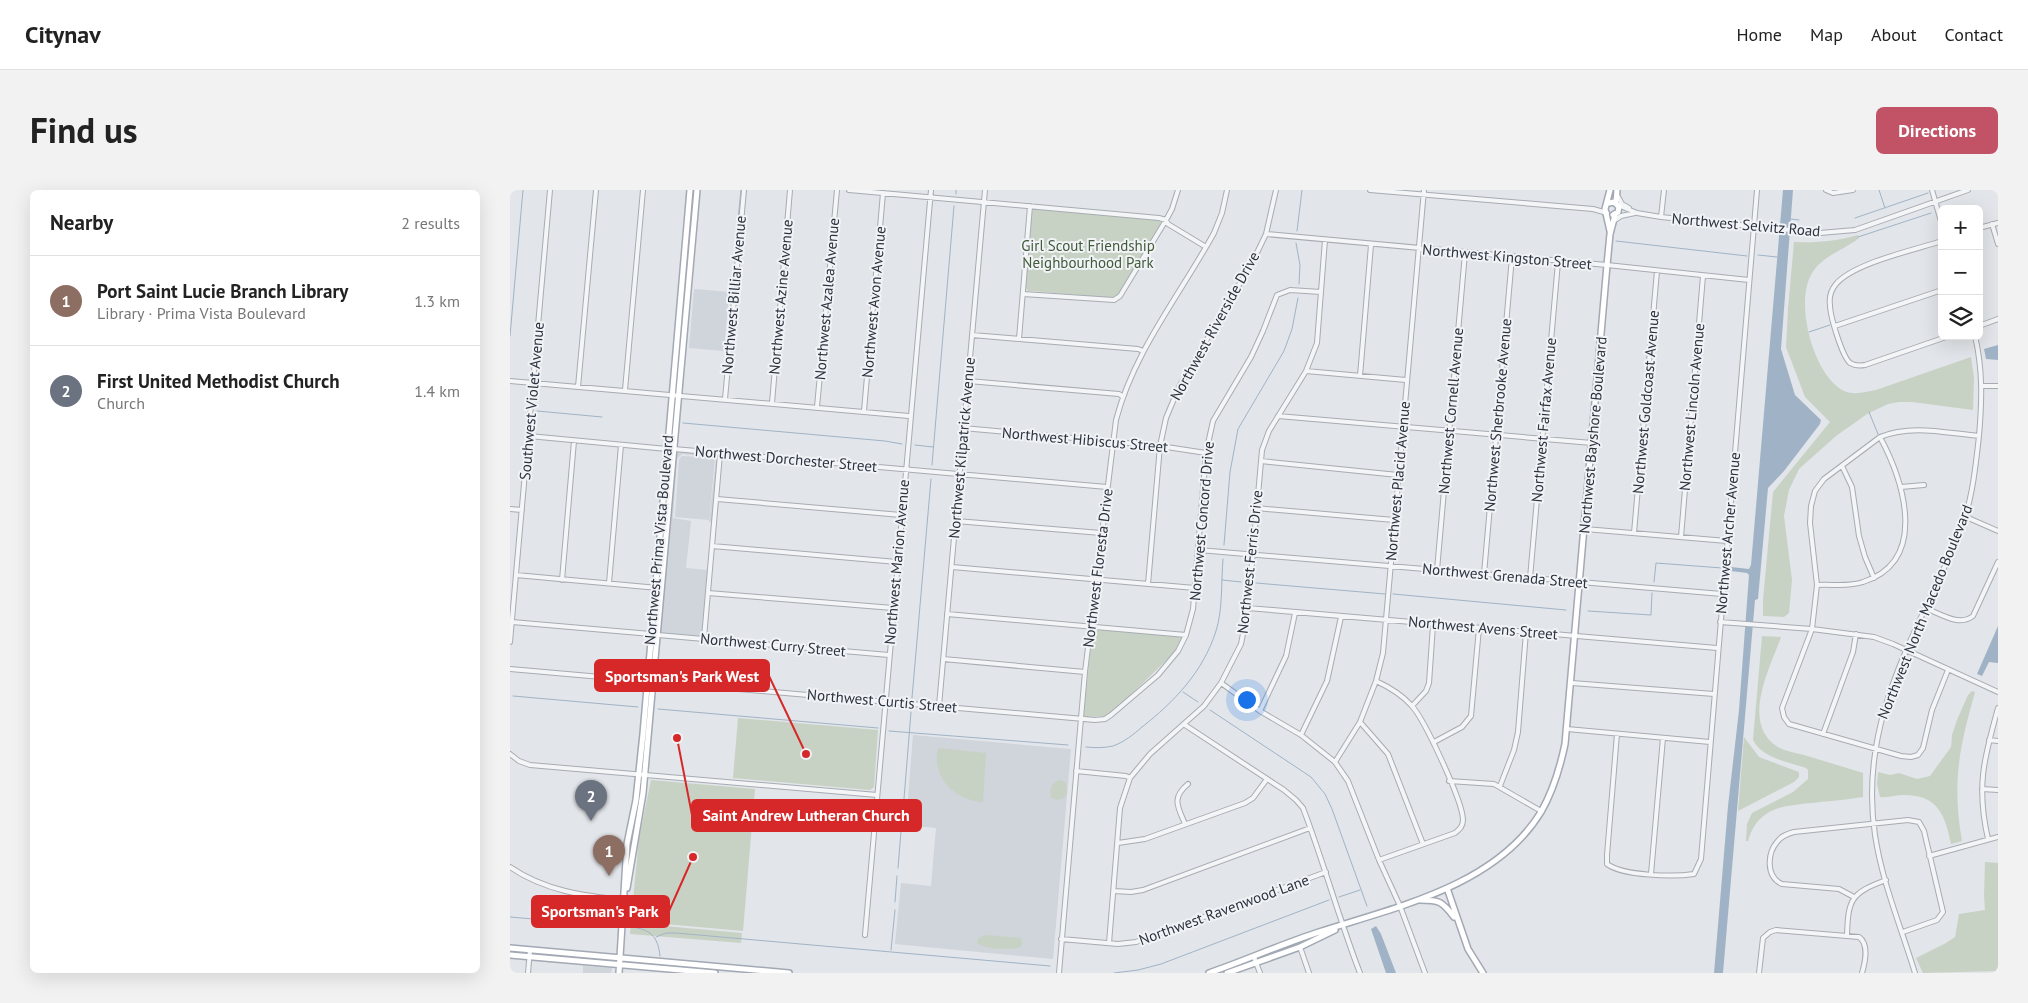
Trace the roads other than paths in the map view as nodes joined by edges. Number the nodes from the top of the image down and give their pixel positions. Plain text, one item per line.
1 (550, 190) edge
2 (596, 190) edge
3 (643, 190) edge
4 (690, 190) edge
5 (697, 190) edge
6 (744, 190) edge
7 (790, 190) edge
8 (837, 190) edge
9 (849, 190) edge
10 (931, 190) edge
11 (985, 190) edge
12 (1178, 190) edge
13 (1227, 190) edge
14 (1276, 190) edge
15 (1370, 190) edge
16 (1377, 190) edge
17 (1610, 190) edge
18 (1664, 190) edge
19 (1757, 190) edge
20 (1826, 190) edge
21 (1854, 190) edge
22 (1932, 190) edge
23 (1968, 190) edge
24 (1617, 192) edge
25 (883, 193) junction
26 (1424, 193) edge
27 (930, 197) junction
28 (984, 202) junction
29 (1935, 202) junction
30 (1608, 203) junction
31 (1617, 204) junction
32 (1030, 206) junction
33 (1593, 209) junction
34 (1938, 212) edge
35 (1607, 213) junction
36 (1635, 213) junction
37 (1616, 216) junction
38 (1661, 217) junction
39 (1166, 220) junction
40 (1998, 223) edge
41 (1992, 224) junction
42 (1754, 227) junction
43 (1983, 227) edge
44 (1266, 234) junction
45 (1610, 234) junction
46 (1325, 240) junction
47 (1938, 242) edge
48 (1998, 244) edge
49 (1371, 245) junction
50 (1206, 247) junction
51 (1419, 249) junction
52 (1465, 253) junction
53 (1512, 257) junction
54 (1558, 262) junction
55 (1607, 265) junction
56 (1657, 271) junction
57 (1702, 276) junction
58 (1749, 280) junction
59 (1938, 291) edge
60 (1321, 292) junction
61 (1023, 294) junction
62 (1998, 319) edge
63 (1983, 325) edge
64 (1835, 326) junction
65 (972, 336) junction
66 (1019, 339) junction
67 (1938, 340) edge
68 (1976, 340) edge
69 (1143, 351) junction
70 (1306, 371) junction
71 (1360, 376) junction
72 (1406, 380) junction
73 (510, 381) edge
74 (968, 382) junction
75 (534, 383) junction
76 (1983, 386) junction
77 (1998, 386) edge
78 (578, 387) junction
79 (625, 390) junction
80 (676, 395) junction
81 (1122, 396) junction
82 (725, 399) junction
83 (772, 404) junction
84 (817, 407) junction
85 (864, 412) junction
86 (909, 416) junction
87 (1278, 416) junction
88 (1403, 427) junction
89 (964, 428) junction
90 (1450, 431) junction
91 (1496, 434) junction
92 (528, 436) junction
93 (1979, 436) junction
94 (1880, 437) junction
95 (1543, 438) junction
96 (574, 441) junction
97 (1113, 442) junction
98 (1592, 442) junction
99 (621, 445) junction
100 (1160, 446) junction
101 (674, 449) junction
102 (667, 450) junction
103 (1206, 453) junction
104 (720, 454) junction
105 (1261, 461) junction
106 (1842, 466) junction
107 (905, 469) junction
108 (960, 474) junction
109 (1398, 474) junction
110 (1924, 485) dead end
111 (1108, 487) junction
112 (1901, 487) junction
113 (670, 490) junction
114 (717, 499) junction
115 (510, 508) edge
116 (1256, 508) junction
117 (522, 510) junction
118 (901, 515) junction
119 (1966, 517) junction
120 (1394, 520) junction
121 (956, 521) junction
122 (1585, 529) junction
123 (1998, 531) edge
124 (1101, 533) junction
125 (1634, 533) junction
126 (1681, 537) junction
127 (1727, 541) junction
128 (712, 546) junction
129 (1199, 550) junction
130 (1252, 554) junction
131 (897, 562) junction
132 (1998, 562) edge
133 (1391, 566) junction
134 (952, 567) junction
135 (1438, 570) junction
136 (1484, 574) junction
137 (516, 576) junction
138 (1530, 578) junction
139 (1874, 578) junction
140 (1097, 579) junction
141 (562, 580) junction
142 (609, 583) junction
143 (1580, 583) junction
144 (1148, 584) junction
145 (1817, 585) junction
146 (655, 588) junction
147 (1195, 588) junction
148 (662, 589) junction
149 (708, 593) junction
150 (1722, 594) junction
151 (893, 608) junction
152 (1248, 608) junction
153 (1925, 608) junction
154 (1295, 613) junction
155 (947, 614) junction
156 (1341, 617) junction
157 (1387, 620) junction
158 (512, 622) junction
159 (1720, 622) junction
160 (1434, 624) junction
161 (1091, 626) junction
162 (1479, 628) junction
163 (1812, 629) junction
164 (1526, 632) junction
165 (651, 634) junction
166 (658, 634) junction
167 (1856, 634) junction
168 (1186, 635) junction
169 (1575, 636) junction
170 (704, 638) junction
171 (510, 642) edge
172 (1717, 648) junction
173 (1906, 651) junction
174 (889, 655) junction
175 (943, 659) junction
176 (510, 669) edge
177 (1948, 670) junction
178 (1085, 672) junction
179 (647, 681) junction
180 (654, 681) junction
181 (1376, 681) junction
182 (1221, 683) junction
183 (1572, 683) junction
184 (1998, 692) edge
185 (1714, 694) junction
186 (884, 701) junction
187 (939, 706) junction
188 (1412, 706) junction
189 (1998, 708) edge
190 (1260, 711) junction
191 (1080, 719) junction
192 (1360, 722) junction
193 (1185, 725) junction
194 (1567, 729) junction
195 (1617, 734) junction
196 (1823, 734) junction
197 (1301, 735) junction
198 (1663, 738) junction
199 (1989, 740) junction
200 (1998, 741) edge
201 (1434, 742) junction
202 (1710, 742) junction
203 (1875, 748) junction
204 (510, 755) edge
205 (1335, 762) junction
206 (1076, 771) junction
207 (638, 774) junction
208 (645, 775) junction
209 (1130, 778) junction
210 (1267, 779) junction
211 (1450, 781) junction
212 (1188, 784) dead end
213 (1500, 786) junction
214 (1982, 789) junction
215 (1998, 790) edge
216 (877, 795) junction
217 (1541, 811) junction
218 (1874, 823) junction
219 (1185, 824) junction
220 (1310, 828) junction
221 (1998, 837) edge
222 (1988, 839) junction
223 (1118, 843) junction
224 (1423, 844) junction
225 (1929, 856) junction
226 (1379, 860) junction
227 (510, 867) edge
228 (1326, 872) junction
229 (1651, 874) junction
230 (1886, 880) junction
231 (1447, 888) junction
232 (1114, 891) junction
233 (625, 897) junction
234 (1854, 898) junction
235 (1414, 900) junction
236 (1400, 906) junction
237 (1457, 921) junction
238 (1342, 926) junction
239 (1903, 932) junction
240 (865, 935) dead end
241 (1847, 936) junction
242 (1061, 939) junction
243 (1109, 943) junction
244 (1300, 947) junction
245 (510, 948) edge
246 (530, 950) junction
247 (510, 955) edge
248 (530, 957) junction
249 (1255, 959) junction
250 (620, 961) junction
251 (688, 964) junction
252 (687, 972) edge
253 (528, 973) edge
254 (619, 973) edge
255 (715, 973) edge
256 (789, 973) edge
257 (1058, 973) edge
258 (1209, 973) edge
259 (1227, 973) edge
260 (1260, 973) edge
261 (1309, 973) edge
262 (1360, 973) edge
263 (1425, 973) edge
264 (1483, 973) edge
265 (1759, 973) edge
266 (1862, 973) edge
267 (1914, 973) edge

1 - 75 street, Southwest Violet Avenue
2 - 78 street
3 - 79 street
4 - 80 main road
5 - 80 main road
6 - 82 street, Northwest Billiar Avenue
7 - 83 street, Northwest Azine Avenue
8 - 84 street, Northwest Azalea Avenue
9 - 25 street
10 - 27 street, Northwest Marion Avenue
11 - 28 street, Northwest Kilpatrick Avenue
12 - 39 street
13 - 50 street, Northwest Floresta Drive
14 - 44 street, Northwest Riverside Drive
15 - 16 street
16 - 26 street
17 - 30 main road
18 - 38 street
19 - 42 street, Northwest Archer Avenue
20 - 21 street
22 - 29 street
23 - 29 street, Northwest Selvitz Road
24 - 31 main road
24 - 36 street
25 - 27 street
25 - 85 street, Northwest Avon Avenue
26 - 33 street
26 - 51 street, Northwest Placid Avenue
27 - 28 street
27 - 86 street, Northwest Marion Avenue
28 - 32 street
28 - 65 street, Northwest Kilpatrick Avenue
29 - 34 street
29 - 42 street, Northwest Selvitz Road
30 - 31 main road
30 - 33 street
30 - 35 main road
31 - 36 street, Northwest Selvitz Road
31 - 37 main road
32 - 39 street
32 - 61 street
33 - 35 street
35 - 37 main road
35 - 45 main road, Northwest Bayshore Boulevard
36 - 37 street, Northwest Selvitz Road
36 - 38 street, Northwest Selvitz Road
37 - 45 main road, Northwest Bayshore Boulevard
38 - 42 street, Northwest Selvitz Road
39 - 50 street
39 - 61 street
40 - 41 street
41 - 43 street
41 - 48 street
42 - 58 street, Northwest Archer Avenue
44 - 46 street, Northwest Kingston Street
44 - 100 street, Northwest Riverside Drive
45 - 55 main road, Northwest Bayshore Boulevard
46 - 49 street, Northwest Kingston Street
46 - 60 street, Northwest Ferris Drive
47 - 64 street
49 - 51 street, Northwest Kingston Street
49 - 71 street
50 - 69 street, Northwest Floresta Drive
51 - 52 street, Northwest Kingston Street
51 - 72 street, Northwest Placid Avenue
52 - 53 street, Northwest Kingston Street
52 - 90 street, Northwest Cornell Avenue
53 - 54 street, Northwest Kingston Street
53 - 91 street, Northwest Sherbrooke Avenue
54 - 55 street, Northwest Kingston Street
54 - 95 street, Northwest Fairfax Avenue
55 - 56 street, Northwest Kingston Street
55 - 98 main road, Northwest Bayshore Boulevard
56 - 57 street, Northwest Kingston Street
56 - 125 street, Northwest Goldcoast Avenue
57 - 58 street, Northwest Kingston Street
57 - 126 street, Northwest Lincoln Avenue
58 - 127 street, Northwest Archer Avenue
59 - 64 street
60 - 70 street, Northwest Ferris Drive
60 - 103 street, Northwest Concord Drive
61 - 66 street
62 - 63 street
64 - 67 street
65 - 66 street
65 - 74 street, Northwest Kilpatrick Avenue
66 - 69 street
68 - 76 street, Northwest North Macedo Boulevard
69 - 81 street, Northwest Floresta Drive
70 - 71 street
70 - 87 street, Northwest Ferris Drive
71 - 72 street
72 - 88 street, Northwest Placid Avenue
73 - 75 street
74 - 81 street
74 - 89 street, Northwest Kilpatrick Avenue
75 - 78 street
75 - 92 street, Southwest Violet Avenue
76 - 77 street
76 - 93 street, Northwest North Macedo Boulevard
78 - 79 street
79 - 80 street
80 - 82 street
80 - 101 main road, Northwest Prima Vista Boulevard
80 - 102 main road, Northwest Prima Vista Boulevard
81 - 97 street, Northwest Floresta Drive
82 - 83 street
83 - 84 street
84 - 85 street
85 - 86 street
86 - 107 street, Northwest Marion Avenue
87 - 88 street
87 - 105 street, Northwest Ferris Drive
88 - 90 street
88 - 109 street, Northwest Placid Avenue
89 - 97 street, Northwest Hibiscus Street
89 - 108 street, Northwest Kilpatrick Avenue
90 - 91 street
90 - 135 street, Northwest Cornell Avenue
91 - 95 street
91 - 136 street, Northwest Sherbrooke Avenue
92 - 96 street
92 - 117 street, Southwest Violet Avenue
93 - 94 street
93 - 119 street, Northwest North Macedo Boulevard
94 - 106 street
94 - 112 street
95 - 98 street
95 - 138 street, Northwest Fairfax Avenue
96 - 99 street
96 - 141 street
97 - 100 street, Northwest Hibiscus Street
97 - 111 street, Northwest Floresta Drive
98 - 122 main road, Northwest Bayshore Boulevard
99 - 102 street
99 - 142 street
100 - 103 street, Northwest Hibiscus Street
100 - 144 street, Northwest Riverside Drive
101 - 104 street, Northwest Dorchester Street
101 - 113 main road, Northwest Prima Vista Boulevard
102 - 113 main road
102 - 146 main road, Northwest Prima Vista Boulevard
103 - 129 street, Northwest Concord Drive
104 - 107 street, Northwest Dorchester Street
104 - 114 street
105 - 109 street
105 - 116 street, Northwest Ferris Drive
106 - 139 street
106 - 145 street
107 - 108 street, Northwest Dorchester Street
107 - 118 street, Northwest Marion Avenue
108 - 111 street, Northwest Dorchester Street
108 - 121 street, Northwest Kilpatrick Avenue
109 - 120 street, Northwest Placid Avenue
110 - 112 street
111 - 124 street, Northwest Floresta Drive
112 - 139 street
113 - 148 main road, Northwest Prima Vista Boulevard
114 - 118 street
114 - 128 street
115 - 117 street
116 - 120 street
116 - 130 street, Northwest Ferris Drive
117 - 137 street, Southwest Violet Avenue
118 - 131 street, Northwest Marion Avenue
119 - 123 street
119 - 153 street, Northwest North Macedo Boulevard
120 - 133 street, Northwest Placid Avenue
121 - 124 street
121 - 134 street, Northwest Kilpatrick Avenue
122 - 125 street
122 - 143 main road, Northwest Bayshore Boulevard
124 - 140 street, Northwest Floresta Drive
125 - 126 street
126 - 127 street
127 - 150 street, Northwest Archer Avenue
128 - 131 street
128 - 149 street
129 - 130 street, Northwest Grenada Street
129 - 147 street, Northwest Concord Drive
130 - 133 street, Northwest Grenada Street
130 - 152 street, Northwest Ferris Drive
131 - 151 street, Northwest Marion Avenue
132 - 153 street
133 - 135 street, Northwest Grenada Street
133 - 157 street, Northwest Placid Avenue
134 - 140 street
134 - 155 street, Northwest Kilpatrick Avenue
135 - 136 street, Northwest Grenada Street
136 - 138 street, Northwest Grenada Street
137 - 141 street
137 - 158 street, Southwest Violet Avenue
138 - 143 street, Northwest Grenada Street
139 - 145 street
140 - 144 street
140 - 161 street, Northwest Floresta Drive
141 - 142 street
142 - 146 street
143 - 150 street, Northwest Grenada Street
143 - 169 main road, Northwest Bayshore Boulevard
144 - 147 street
145 - 163 street
146 - 148 street
146 - 165 main road, Northwest Prima Vista Boulevard
147 - 168 street, Northwest Concord Drive
148 - 166 main road, Northwest Prima Vista Boulevard
149 - 151 street
149 - 170 street
150 - 159 street, Northwest Archer Avenue
151 - 174 street, Northwest Marion Avenue
152 - 154 street, Northwest Avens Street
152 - 182 street, Northwest Ferris Drive
153 - 173 street, Northwest North Macedo Boulevard
154 - 156 street, Northwest Avens Street
154 - 190 street
155 - 161 street
155 - 175 street, Northwest Kilpatrick Avenue
156 - 157 street, Northwest Avens Street
156 - 197 street
157 - 160 street, Northwest Avens Street
157 - 181 street, Northwest Placid Avenue
158 - 165 street
158 - 171 street, Southwest Violet Avenue
159 - 163 street
159 - 172 street, Northwest Archer Avenue
160 - 162 street, Northwest Avens Street
160 - 188 street
161 - 168 street
161 - 178 street, Northwest Floresta Drive
162 - 164 street, Northwest Avens Street
162 - 201 street
163 - 167 street
163 - 196 street
164 - 169 street, Northwest Avens Street
164 - 213 street
165 - 179 main road, Northwest Prima Vista Boulevard
166 - 170 street, Northwest Curry Street
166 - 180 main road, Northwest Prima Vista Boulevard
167 - 173 street
167 - 196 street
168 - 191 street, Northwest Concord Drive
169 - 172 street, Northwest Avens Street
169 - 183 main road, Northwest Bayshore Boulevard
170 - 174 street, Northwest Curry Street
172 - 185 street, Northwest Archer Avenue
173 - 177 street
173 - 203 street, Northwest North Macedo Boulevard
174 - 186 street, Northwest Marion Avenue
175 - 178 street
175 - 187 street, Northwest Kilpatrick Avenue
176 - 179 street, Northwest Curtis Street
177 - 184 street
177 - 203 street
178 - 191 street, Northwest Floresta Drive
179 - 180 street, Northwest Curtis Street
179 - 207 main road, Northwest Prima Vista Boulevard
180 - 186 street, Northwest Curtis Street
180 - 208 main road, Northwest Prima Vista Boulevard
181 - 188 street
181 - 192 street, Northwest Placid Avenue
182 - 190 street
182 - 193 street, Northwest Ferris Drive
183 - 185 street
183 - 194 main road, Northwest Bayshore Boulevard
185 - 202 street, Northwest Archer Avenue
186 - 187 street, Northwest Curtis Street
186 - 216 street, Northwest Marion Avenue
187 - 191 street, Northwest Curtis Street
188 - 201 street
189 - 199 street
190 - 197 street
191 - 206 street, Northwest Floresta Drive
192 - 205 street, Northwest Placid Avenue
192 - 224 street
193 - 209 street, Northwest Ferris Drive
193 - 210 street
194 - 195 street
194 - 217 main road, Northwest Bayshore Boulevard
195 - 198 street
195 - 229 street
196 - 203 street
197 - 205 street
198 - 202 street
198 - 229 street
199 - 200 street
199 - 214 street
201 - 211 street
202 - 229 street, Northwest Archer Avenue
203 - 218 street, Northwest North Macedo Boulevard
204 - 207 street
205 - 226 street
206 - 209 street
206 - 242 street, Northwest Floresta Drive
207 - 208 street
207 - 233 main road, Northwest Prima Vista Boulevard
208 - 216 street
208 - 233 main road, Northwest Prima Vista Boulevard
209 - 223 street, Northwest Ferris Drive
210 - 219 street
210 - 220 street
211 - 213 street
211 - 224 street
212 - 219 street
213 - 217 street
214 - 215 street
214 - 222 street
216 - 240 street, Northwest Marion Avenue
217 - 231 main road, Northwest Bayshore Boulevard
218 - 225 street
218 - 230 street, Northwest North Macedo Boulevard
218 - 234 street
219 - 223 street
220 - 228 street
220 - 232 street
221 - 222 street
222 - 225 street
223 - 232 street, Northwest Ferris Drive
224 - 226 street
225 - 239 street
226 - 236 street
227 - 233 street
228 - 238 street
228 - 243 street, Northwest Ravenwood Lane
230 - 234 street
230 - 239 street, Northwest North Macedo Boulevard
231 - 235 main road, Northwest Bayshore Boulevard
231 - 237 main road
232 - 243 street, Northwest Ferris Drive
233 - 250 main road
234 - 241 street
235 - 236 main road, Northwest Bayshore Boulevard
235 - 237 main road
236 - 238 main road, Northwest Bayshore Boulevard
236 - 263 street
237 - 264 main road
238 - 244 main road
238 - 249 main road
238 - 262 street
239 - 267 street, Northwest North Macedo Boulevard
241 - 265 street
241 - 266 street
242 - 243 street, Northwest Ravenwood Lane
242 - 257 street, Northwest Floresta Drive
244 - 249 main road
244 - 261 street
245 - 246 main road
246 - 248 street
246 - 250 main road
247 - 248 main road
248 - 250 main road
248 - 253 street
249 - 258 main road
249 - 259 main road
249 - 260 street
250 - 251 main road
250 - 252 main road
250 - 254 main road
251 - 252 street
251 - 256 main road
252 - 255 main road

